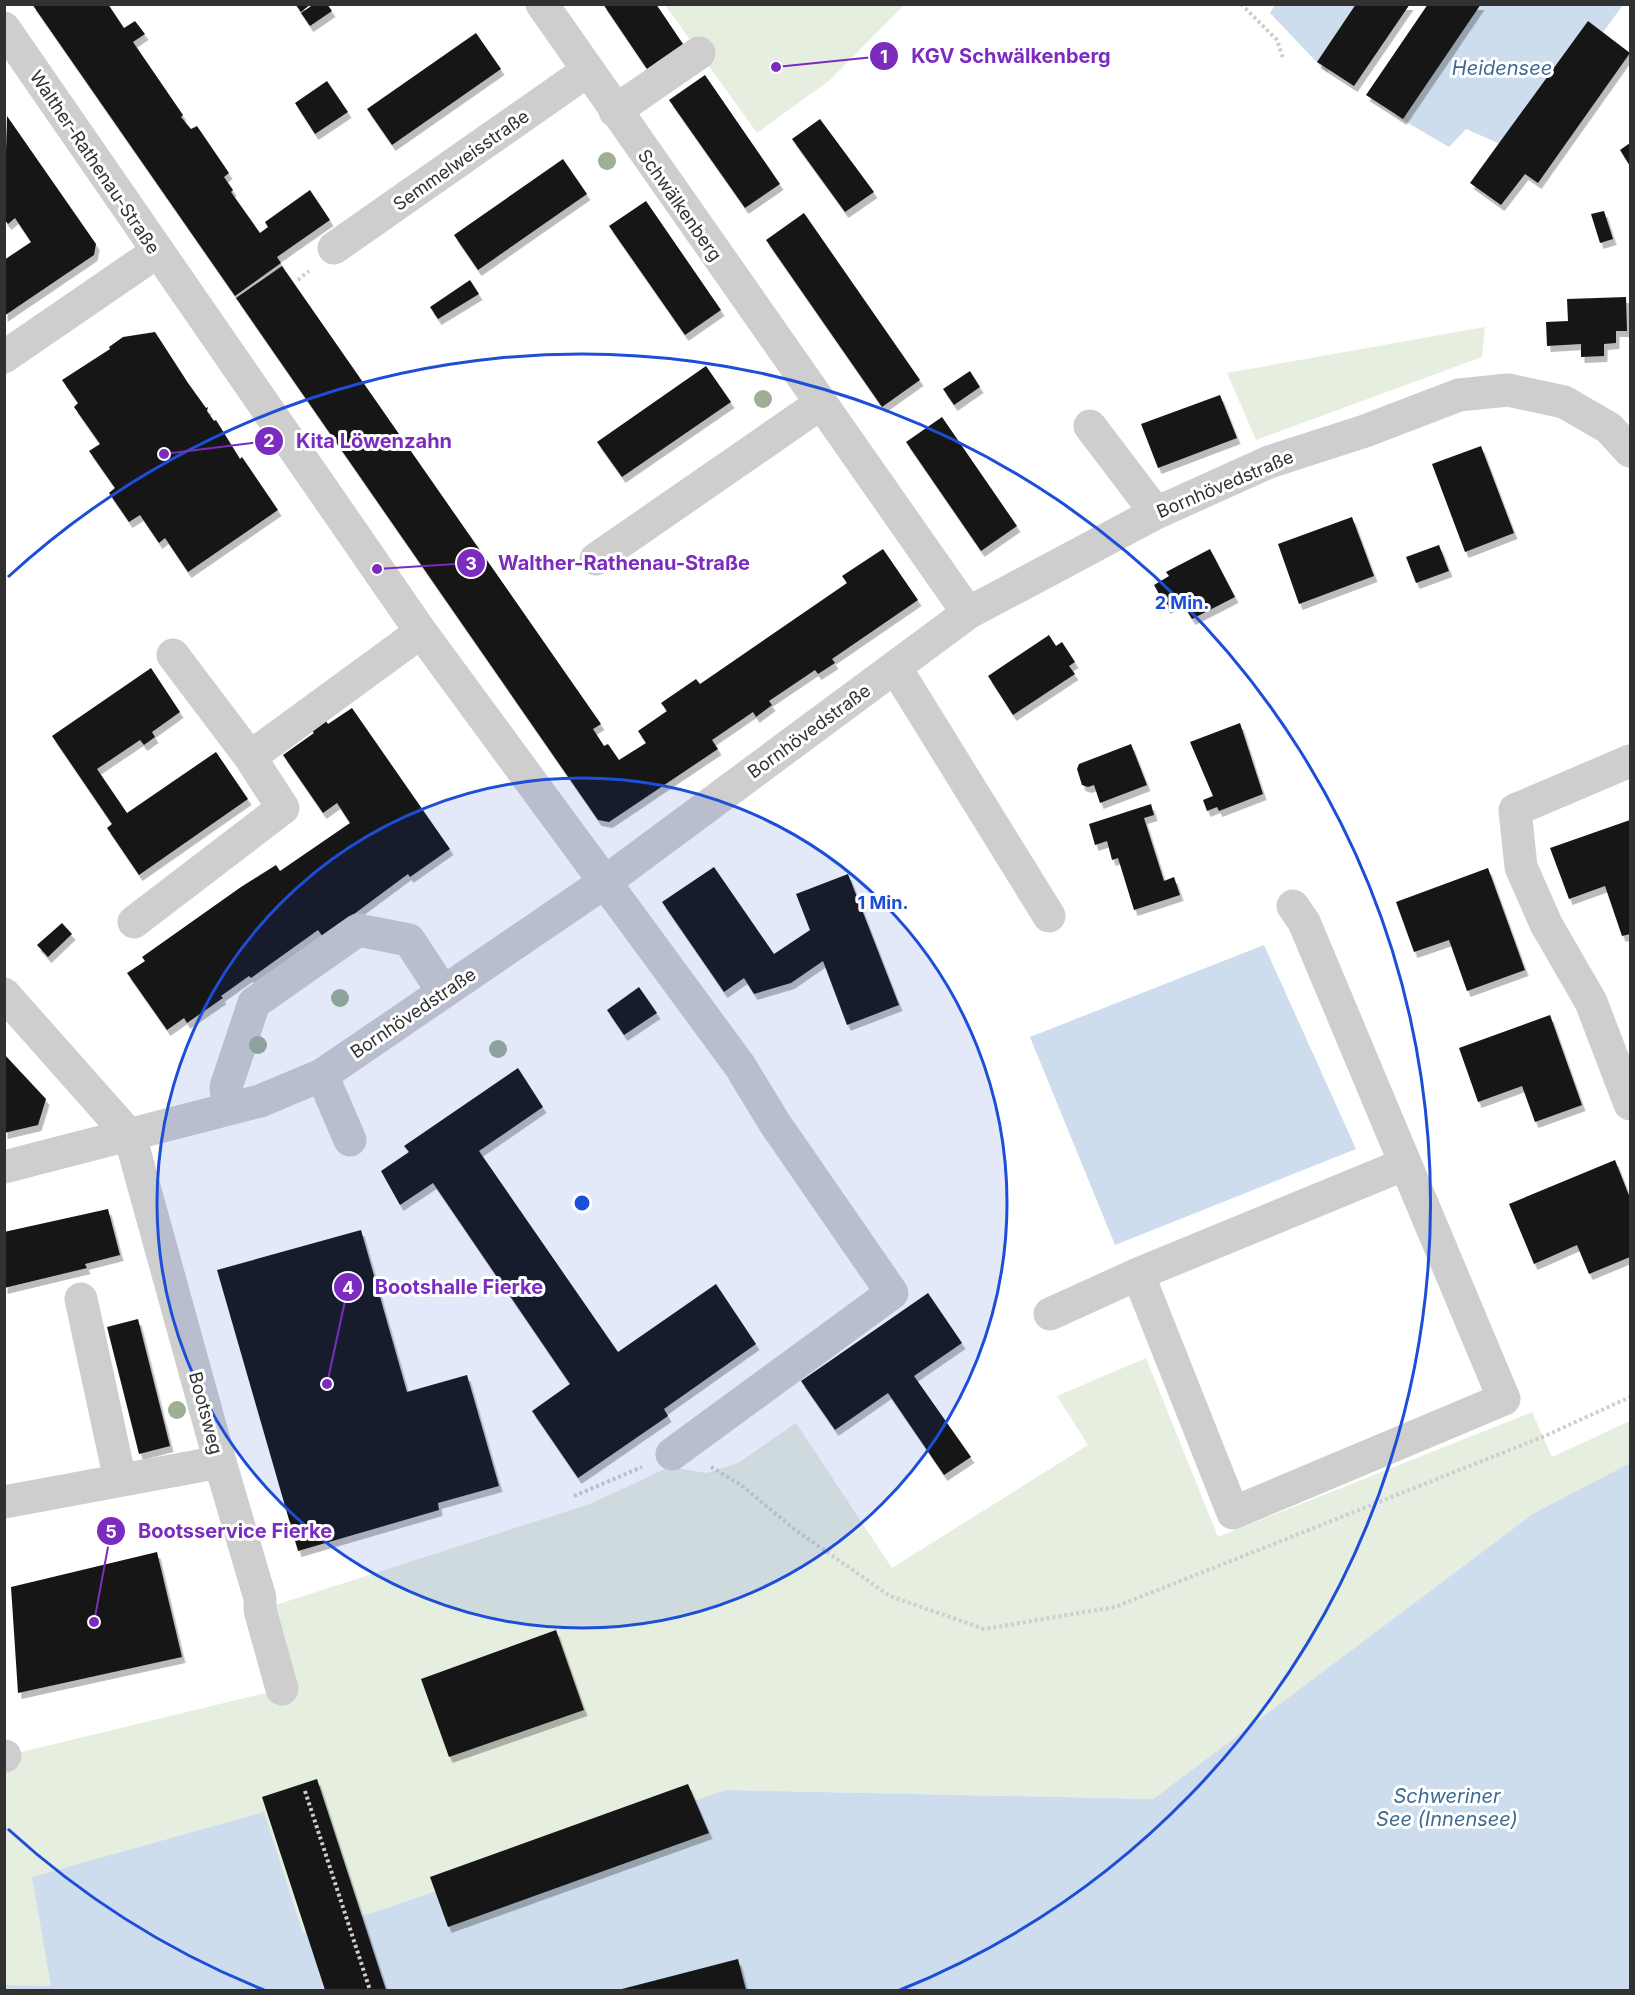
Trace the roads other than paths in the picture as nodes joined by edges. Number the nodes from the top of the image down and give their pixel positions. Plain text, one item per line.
1 (542, 4) edge
2 (4, 28) edge
3 (699, 53) dead end
4 (587, 71) junction
5 (615, 111) junction
6 (334, 248) dead end
7 (157, 252) junction
8 (4, 357) edge
9 (820, 404) junction
10 (1090, 426) dead end
11 (1630, 451) edge
12 (1156, 513) junction
13 (596, 559) dead end
14 (968, 613) junction
15 (421, 632) junction
16 (173, 655) dead end
17 (895, 667) junction
18 (250, 757) junction
19 (1630, 761) edge
20 (605, 882) junction
21 (1293, 906) dead end
22 (1049, 916) dead end
23 (134, 922) dead end
24 (443, 992) junction
25 (4, 994) edge
26 (322, 1075) junction
27 (1630, 1104) edge
28 (228, 1109) junction
29 (130, 1136) junction
30 (350, 1140) dead end
31 (1405, 1164) junction
32 (4, 1167) edge
33 (1138, 1274) junction
34 (81, 1299) dead end
35 (1050, 1314) dead end
36 (672, 1454) road end
37 (220, 1462) junction
38 (120, 1480) junction
39 (4, 1502) edge
40 (282, 1689) dead end

1 - 4 street, Schwälkenberg
2 - 7 street, Walther-Rathenau-Straße
3 - 5 street
4 - 5 street, Schwälkenberg
4 - 6 street, Semmelweisstraße
5 - 9 street, Schwälkenberg
7 - 8 street
7 - 15 street, Walther-Rathenau-Straße
9 - 13 street
9 - 14 street, Schwälkenberg
10 - 12 street
11 - 12 street, Bornhövedstraße
12 - 14 street, Bornhövedstraße
14 - 17 street, Bornhövedstraße
15 - 18 street
15 - 20 street, Walther-Rathenau-Straße
16 - 18 street
17 - 20 street, Bornhövedstraße
17 - 22 street
18 - 23 street
19 - 27 street
20 - 24 street, Bornhövedstraße
20 - 36 street, Walther-Rathenau-Straße
21 - 31 street
24 - 26 street, Bornhövedstraße
24 - 28 street
25 - 29 street
26 - 28 street, Bornhövedstraße
26 - 30 street
28 - 29 street, Bornhövedstraße
29 - 32 street, Bornhövedstraße
29 - 37 street, Bootsweg
31 - 33 street
31 - 33 street
33 - 35 street
34 - 38 street
37 - 38 street
37 - 40 street, Bootsweg
38 - 39 street

